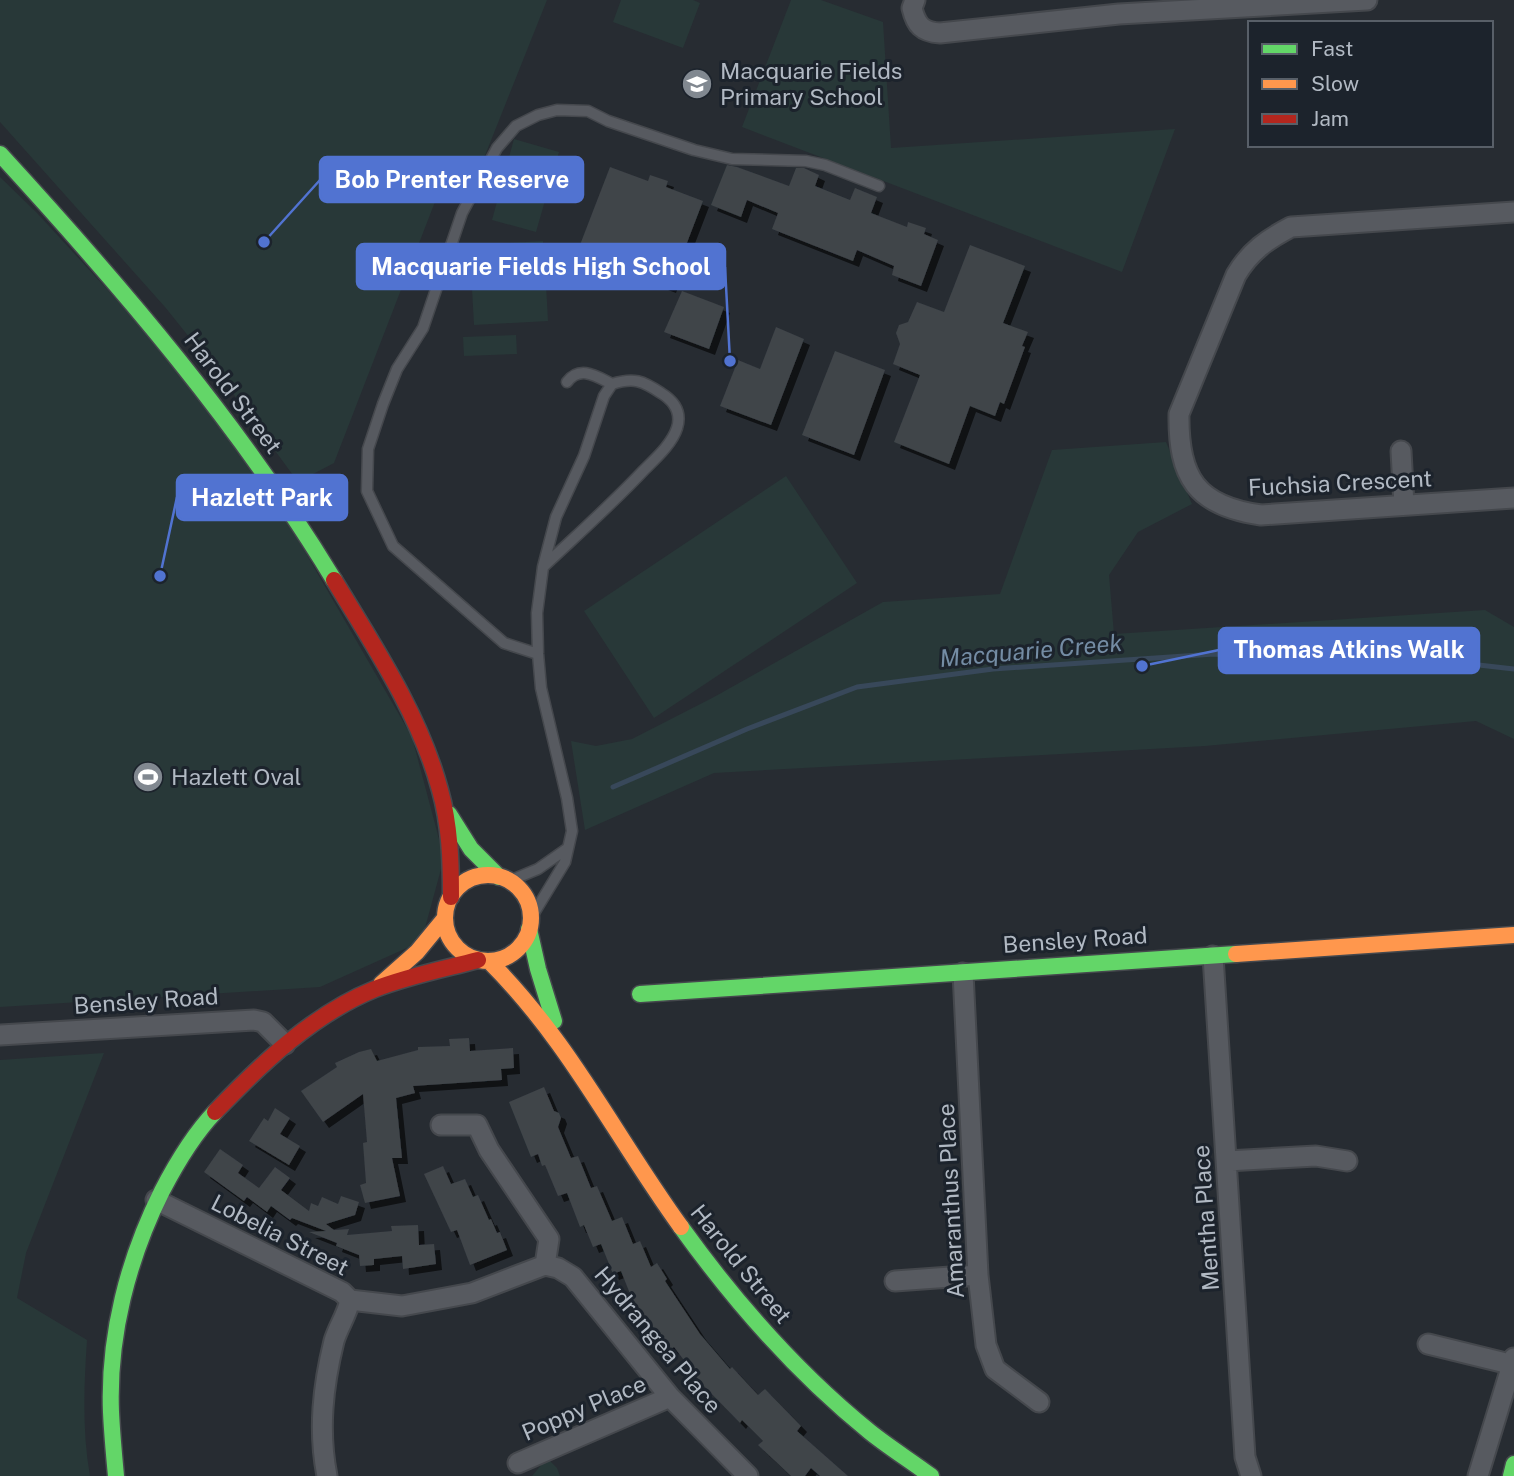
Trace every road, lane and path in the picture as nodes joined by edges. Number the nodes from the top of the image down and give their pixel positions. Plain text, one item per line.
1 (915, 0) edge
2 (1367, 0) edge
3 (1121, 7) edge
4 (0, 154) edge
5 (880, 186) dead end
6 (1514, 212) edge
7 (567, 382) dead end
8 (612, 384) junction
9 (1401, 451) dead end
10 (1514, 498) edge
11 (1404, 505) junction
12 (543, 567) junction
13 (537, 654) junction
14 (443, 802) junction
15 (568, 848) junction
16 (504, 879) junction
17 (451, 897) junction
18 (445, 918) junction
19 (530, 924) junction
20 (1514, 935) edge
21 (1213, 956) junction
22 (484, 960) junction
23 (963, 973) junction
24 (376, 989) junction
25 (640, 994) dead end
26 (0, 1035) edge
27 (560, 1041) junction
28 (285, 1044) junction
29 (441, 1125) dead end
30 (1227, 1161) junction
31 (1347, 1161) dead end
32 (156, 1200) junction
33 (545, 1265) junction
34 (978, 1275) junction
35 (895, 1281) dead end
36 (350, 1300) junction
37 (1428, 1345) dead end
38 (1513, 1362) edge
39 (670, 1397) junction
40 (1039, 1402) dead end
41 (518, 1463) dead end
42 (1514, 1464) edge
43 (116, 1476) edge
44 (327, 1476) edge
45 (748, 1476) edge
46 (931, 1476) edge
47 (1251, 1476) edge
48 (1478, 1476) edge
49 (1511, 1476) edge

1 - 3 street
2 - 3 street
4 - 14 main road, Harold Street
5 - 13 lane
6 - 11 street, Fuchsia Crescent
7 - 8 lane
8 - 12 lane
8 - 12 lane
9 - 11 street
10 - 11 street, Fuchsia Crescent
12 - 13 lane
13 - 15 lane
14 - 16 main road, Harold Street
14 - 17 main road, Harold Street
15 - 16 lane
15 - 19 lane
16 - 17 main road
16 - 19 main road
17 - 18 main road
18 - 22 main road
18 - 24 main road
19 - 22 main road
19 - 27 main road, Harold Street
20 - 21 main road, Bensley Road
21 - 23 main road, Bensley Road
21 - 30 street, Mentha Place
22 - 24 main road
22 - 27 main road, Harold Street
23 - 25 main road, Bensley Road
23 - 34 street, Amaranthus Place
24 - 28 main road
26 - 28 street, Bensley Road
27 - 46 main road, Harold Street
28 - 32 main road
29 - 33 street
30 - 31 street
30 - 47 street, Mentha Place
32 - 36 street, Lobelia Street
32 - 43 main road
33 - 36 street, Lobelia Street
33 - 39 street, Hydrangea Place
34 - 35 street
34 - 40 street, Amaranthus Place
36 - 44 street
37 - 38 street
38 - 48 street
39 - 41 street, Poppy Place
39 - 45 street, Hydrangea Place
42 - 49 main road

